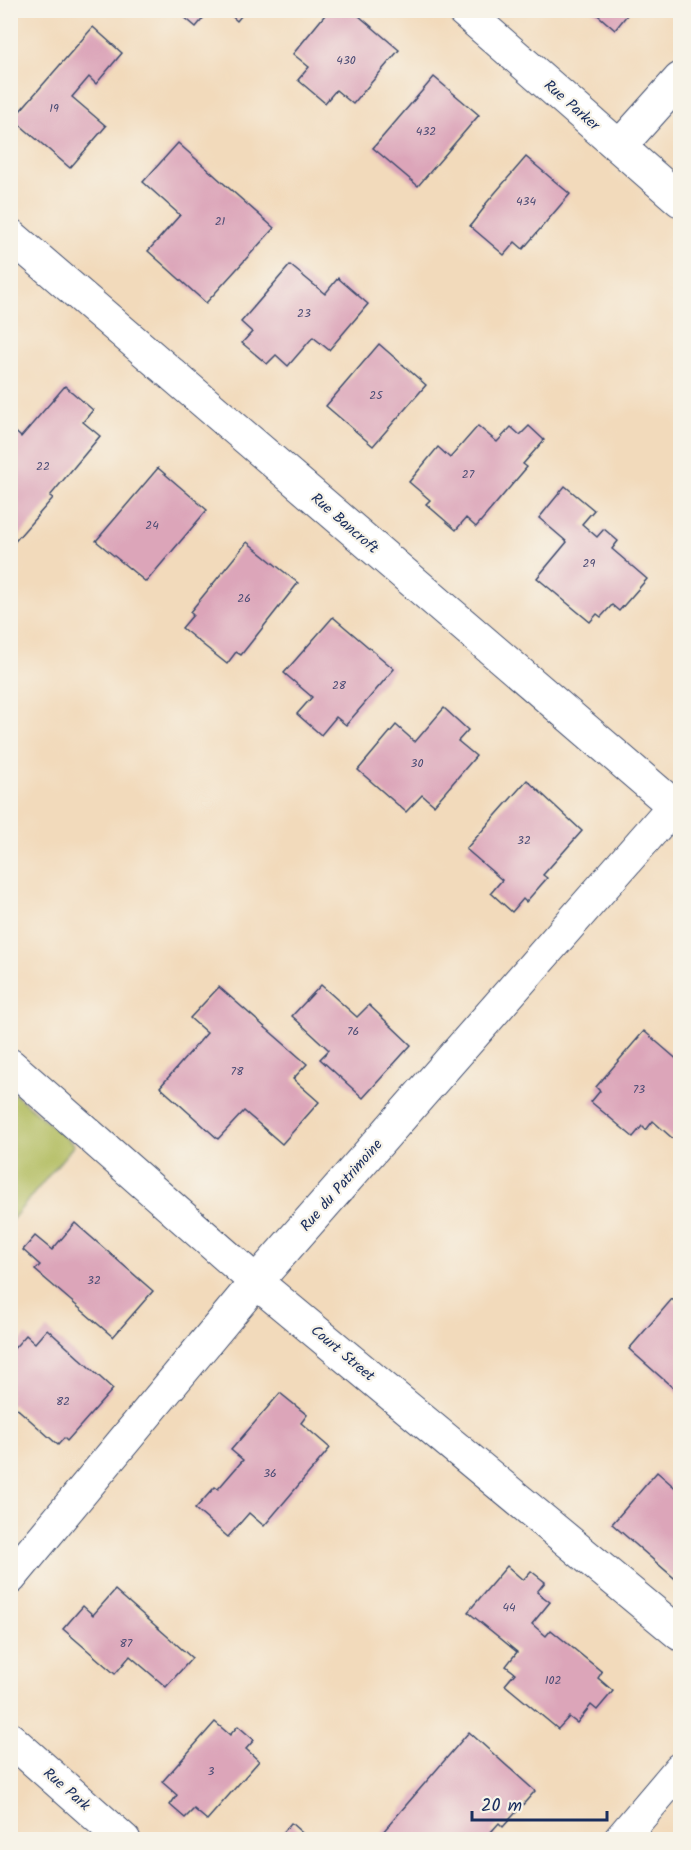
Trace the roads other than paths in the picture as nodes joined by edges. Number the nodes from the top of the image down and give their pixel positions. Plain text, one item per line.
1 (463, 10) edge
2 (681, 78) edge
3 (621, 146) junction
4 (681, 200) edge
5 (10, 235) edge
6 (678, 806) edge
7 (10, 1065) edge
8 (256, 1282) junction
9 (10, 1578) edge
10 (681, 1634) edge
11 (10, 1739) edge
12 (681, 1769) edge
13 (124, 1839) edge
14 (620, 1839) edge

1 - 3 street, Rue Parker
2 - 3 street
3 - 4 street, Rue Parker
5 - 6 street, Rue Bancroft
6 - 8 street, Rue du Patrimoine
7 - 8 street, Court Street
8 - 9 street, Rue du Patrimoine
8 - 10 street, Court Street
11 - 13 street, Rue Park
12 - 14 street

